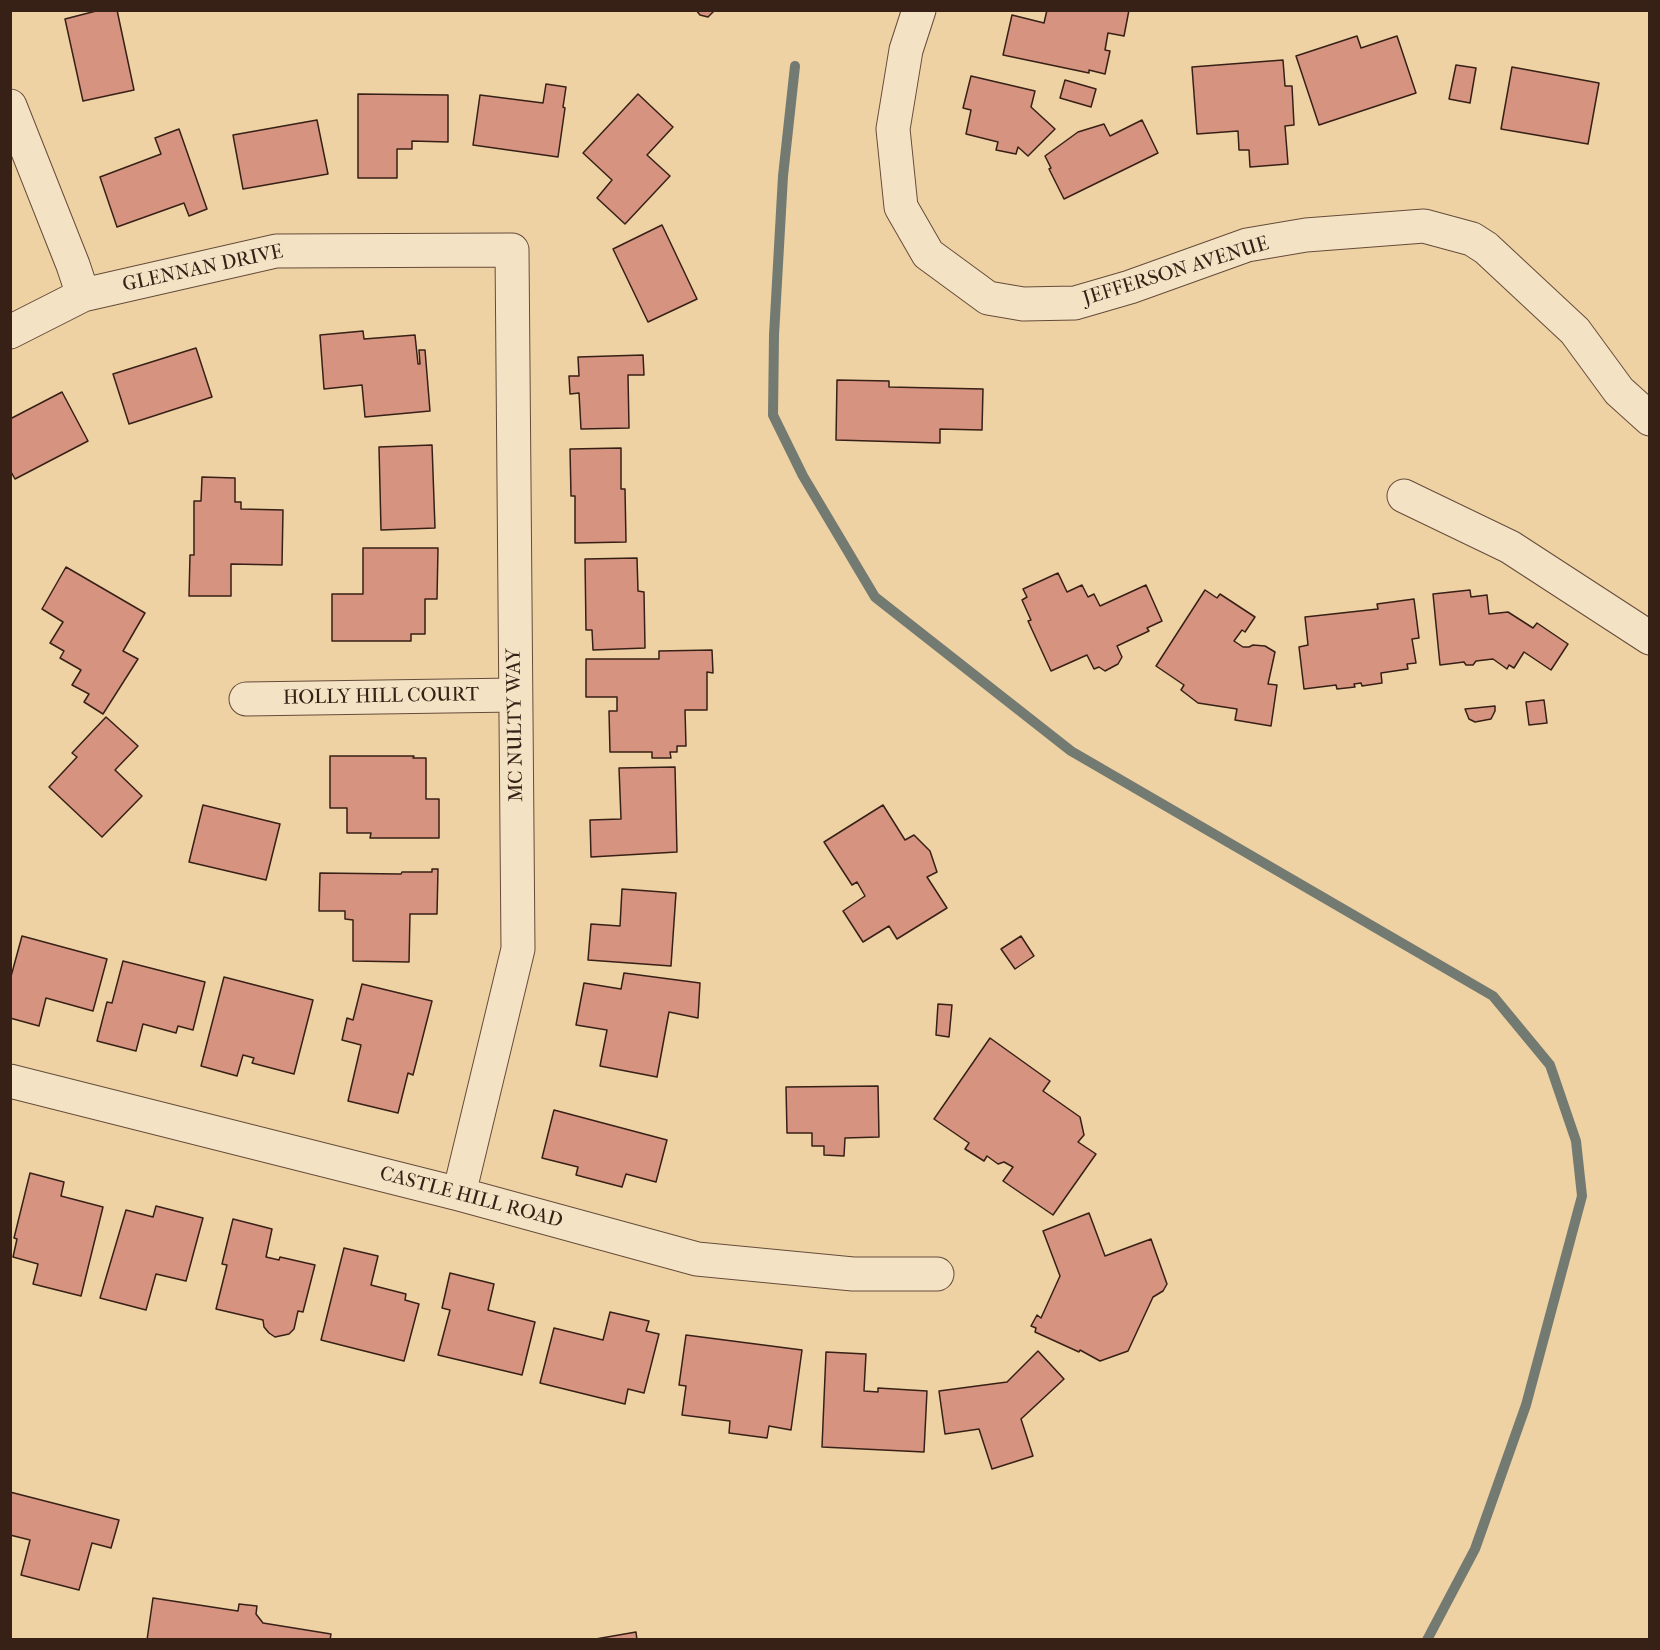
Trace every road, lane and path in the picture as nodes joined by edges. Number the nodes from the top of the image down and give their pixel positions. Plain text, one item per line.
1 (919, 10) edge
2 (10, 106) edge
3 (512, 250) joint
4 (83, 295) junction
5 (10, 332) edge
6 (1650, 419) edge
7 (1404, 496) dead end
8 (1650, 638) edge
9 (515, 695) junction
10 (246, 699) dead end
11 (10, 1081) edge
12 (459, 1194) junction
13 (938, 1274) dead end

1 - 6 street, JEFFERSON AVENUE
2 - 4 street
3 - 4 street, GLENNAN DRIVE
3 - 9 street, MC NULTY WAY
4 - 5 street, GLENNAN DRIVE
7 - 8 street
9 - 10 street, HOLLY HILL COURT
9 - 12 street, MC NULTY WAY
11 - 12 street, CASTLE HILL ROAD
12 - 13 street, CASTLE HILL ROAD

